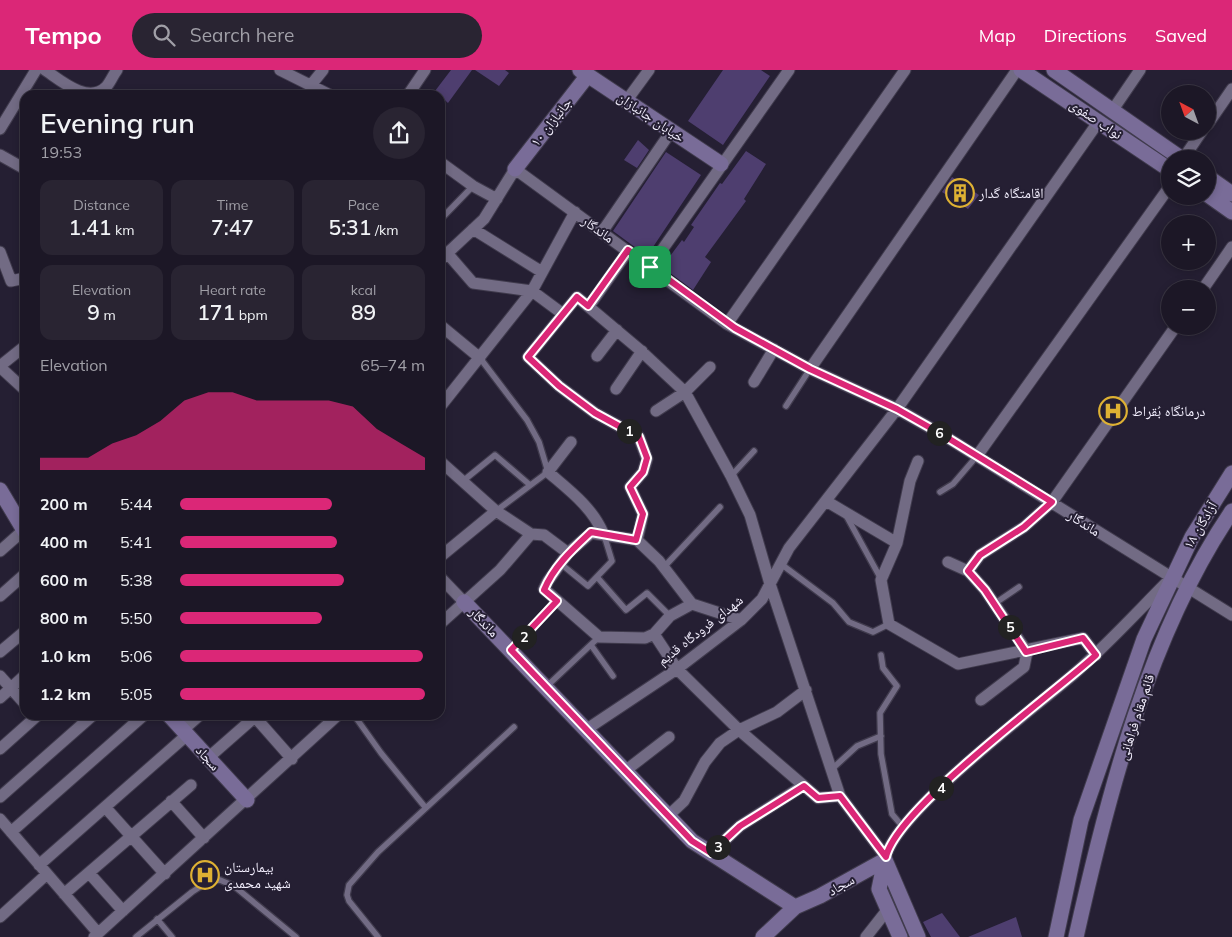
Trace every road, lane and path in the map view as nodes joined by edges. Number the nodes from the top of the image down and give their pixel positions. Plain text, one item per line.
1 (36, 70) edge
2 (45, 70) edge
3 (117, 70) edge
4 (280, 70) edge
5 (323, 70) edge
6 (425, 70) edge
7 (649, 70) edge
8 (789, 70) edge
9 (905, 70) edge
10 (1017, 70) edge
11 (1021, 70) edge
12 (1054, 70) edge
13 (1140, 70) edge
14 (584, 72) edge
15 (311, 86) junction
16 (1232, 88) edge
17 (24, 90) edge
18 (77, 90) edge
19 (101, 90) edge
20 (319, 90) edge
21 (411, 90) edge
22 (20, 96) edge
23 (628, 100) junction
24 (1112, 112) junction
25 (1216, 112) edge
26 (1099, 121) junction
27 (0, 129) edge
28 (672, 130) junction
29 (1169, 150) edge
30 (0, 155) edge
31 (721, 164) junction
32 (1161, 164) edge
33 (20, 166) edge
34 (445, 166) edge
35 (515, 169) junction
36 (1216, 183) edge
37 (473, 186) junction
38 (1232, 194) edge
39 (497, 199) junction
40 (1161, 199) edge
41 (1216, 201) edge
42 (575, 212) junction
43 (1232, 212) edge
44 (445, 215) edge
45 (473, 229) junction
46 (602, 232) junction
47 (1232, 247) edge
48 (628, 250) junction
49 (0, 252) edge
50 (445, 254) edge
51 (445, 258) edge
52 (650, 267) junction
53 (542, 272) junction
54 (20, 279) edge
55 (1209, 280) edge
56 (532, 291) junction
57 (588, 306) junction
58 (563, 314) junction
59 (727, 324) junction
60 (445, 329) edge
61 (617, 330) junction
62 (1170, 335) edge
63 (774, 349) junction
64 (20, 350) edge
65 (642, 351) junction
66 (597, 356) dead end
67 (480, 358) junction
68 (0, 366) edge
69 (710, 367) dead end
70 (810, 369) junction
71 (754, 382) dead end
72 (20, 385) edge
73 (616, 389) dead end
74 (685, 392) junction
75 (445, 401) edge
76 (786, 406) dead end
77 (897, 409) junction
78 (656, 411) dead end
79 (571, 442) dead end
80 (754, 451) dead end
81 (977, 456) junction
82 (918, 461) dead end
83 (445, 465) edge
84 (548, 472) junction
85 (1232, 473) edge
86 (732, 476) junction
87 (463, 481) junction
88 (530, 485) junction
89 (940, 492) dead end
90 (1, 493) edge
91 (826, 501) junction
92 (1052, 502) junction
93 (720, 508) dead end
94 (496, 510) junction
95 (1232, 511) edge
96 (846, 515) junction
97 (20, 522) edge
98 (603, 533) junction
99 (20, 534) edge
100 (530, 534) junction
101 (636, 540) junction
102 (898, 543) junction
103 (0, 551) edge
104 (445, 553) edge
105 (568, 554) junction
106 (948, 562) dead end
107 (560, 563) junction
108 (781, 564) junction
109 (664, 567) junction
110 (968, 571) junction
111 (597, 577) junction
112 (20, 578) edge
113 (1170, 578) junction
114 (881, 580) junction
115 (445, 582) edge
116 (770, 584) junction
117 (1019, 587) dead end
118 (1187, 588) junction
119 (0, 596) edge
120 (557, 601) junction
121 (464, 602) junction
122 (692, 604) junction
123 (994, 604) junction
124 (1232, 615) edge
125 (670, 616) junction
126 (445, 619) edge
127 (741, 620) junction
128 (889, 624) junction
129 (654, 634) junction
130 (20, 635) edge
131 (595, 641) junction
132 (511, 650) junction
133 (0, 652) edge
134 (1026, 652) junction
135 (881, 655) dead end
136 (1096, 655) junction
137 (678, 668) junction
138 (0, 676) edge
139 (613, 676) dead end
140 (20, 680) edge
141 (546, 687) junction
142 (11, 688) junction
143 (806, 690) junction
144 (0, 698) edge
145 (20, 698) edge
146 (981, 700) dead end
147 (32, 720) edge
148 (87, 720) edge
149 (138, 720) edge
150 (173, 720) edge
151 (196, 720) edge
152 (251, 720) edge
153 (259, 720) edge
154 (333, 720) edge
155 (358, 720) edge
156 (514, 727) dead end
157 (586, 729) junction
158 (739, 730) junction
159 (185, 733) junction
160 (881, 736) junction
161 (669, 737) dead end
162 (0, 749) edge
163 (208, 758) junction
164 (292, 759) junction
165 (832, 770) junction
166 (625, 771) junction
167 (190, 785) dead end
168 (804, 786) junction
169 (840, 796) junction
170 (0, 797) edge
171 (247, 800) junction
172 (171, 801) junction
173 (105, 807) junction
174 (425, 807) junction
175 (668, 816) junction
176 (0, 819) edge
177 (903, 827) junction
178 (11, 832) junction
179 (131, 836) junction
180 (204, 838) junction
181 (711, 853) junction
182 (885, 859) junction
183 (39, 865) junction
184 (89, 873) junction
185 (47, 874) junction
186 (164, 874) junction
187 (64, 894) junction
188 (795, 906) junction
189 (888, 909) junction
190 (123, 911) junction
191 (0, 917) edge
192 (157, 919) junction
193 (776, 932) edge
194 (96, 935) edge
195 (136, 937) edge
196 (172, 937) edge
197 (296, 937) edge
198 (378, 937) edge
199 (763, 937) edge
200 (866, 937) edge
201 (900, 937) edge
202 (918, 937) edge
203 (1056, 937) edge
204 (1076, 937) edge

1 - 17 street
2 - 18 street
3 - 19 street
4 - 15 street
5 - 15 street
6 - 21 street
7 - 23 street
8 - 31 street
9 - 59 street
10 - 70 street
11 - 26 street, نواب صفوی
12 - 24 street, نواب صفوی
13 - 24 street
14 - 23 street, خیابان جانبازان
14 - 35 street, جانبازان ۱۰
15 - 20 street
16 - 25 street
22 - 27 street
23 - 28 street, خیابان جانبازان
24 - 29 street, نواب صفوی
26 - 32 street, نواب صفوی
26 - 77 street, شهدای فرودگاه قدیم
28 - 31 street, خیابان جانبازان
28 - 46 street
30 - 33 street
31 - 52 street
34 - 37 street
35 - 39 street
35 - 42 street, ماندگار
36 - 38 street
37 - 39 street
37 - 44 lane
39 - 45 street
40 - 81 street
41 - 43 street
42 - 46 street, ماندگار
42 - 53 street
45 - 50 street
45 - 53 street
46 - 48 street, ماندگار
47 - 55 street
48 - 52 street, ماندگار
48 - 57 street
49 - 54 street
51 - 56 street
52 - 59 street, ماندگار
53 - 56 street
56 - 58 street
56 - 67 street
57 - 58 street
57 - 61 street
58 - 101 street
59 - 63 street, ماندگار
60 - 67 street
61 - 65 street
61 - 66 street
62 - 92 street
63 - 70 street, ماندگار
63 - 71 street
64 - 68 street
65 - 73 street
65 - 74 street
67 - 75 street
67 - 84 lane
68 - 72 street
69 - 74 street
70 - 76 lane
70 - 77 street, ماندگار
74 - 78 street
74 - 86 street
77 - 81 street, ماندگار
77 - 91 street, شهدای فرودگاه قدیم
79 - 84 street
80 - 86 lane
81 - 89 lane
81 - 92 street, ماندگار
82 - 102 street
83 - 87 street
84 - 88 lane
84 - 98 street
85 - 113 street, آزادگان ۱۸
86 - 116 street
87 - 88 lane
87 - 94 street
88 - 94 lane
90 - 97 street
91 - 96 street
91 - 108 street, شهدای فرودگاه قدیم
92 - 110 street
92 - 113 street, ماندگار
93 - 109 lane
94 - 100 street
94 - 104 street
95 - 118 street, قائم مقام فراهانی
96 - 102 street
96 - 114 lane
98 - 101 street
98 - 105 street
98 - 111 lane
99 - 103 street
100 - 105 street
100 - 121 street
101 - 109 street
102 - 114 street
105 - 107 street
106 - 110 street
107 - 111 lane
107 - 120 street
108 - 116 street, شهدای فرودگاه قدیم
108 - 128 lane
109 - 122 street
110 - 123 street
111 - 125 lane
112 - 119 street
113 - 118 street, ماندگار
113 - 136 street
113 - 203 street, قائم مقام فراهانی
114 - 128 street
115 - 121 street, ماندگار
116 - 127 street, شهدای فرودگاه قدیم
116 - 143 street
117 - 123 lane
118 - 124 street, ماندگار
118 - 204 street, قائم مقام فراهانی
120 - 131 street
120 - 132 lane
121 - 126 street
121 - 132 street, ماندگار
122 - 125 street
122 - 127 street
123 - 134 street
125 - 129 street
127 - 137 street, شهدای فرودگاه قدیم
128 - 134 street
129 - 131 street
129 - 137 street
130 - 133 street
131 - 139 lane
131 - 141 lane
132 - 141 street, ماندگار
134 - 136 street
134 - 146 street
135 - 160 lane
136 - 177 street
137 - 157 street, شهدای فرودگاه قدیم
137 - 158 street
138 - 142 street
140 - 142 street
141 - 157 street, ماندگار
142 - 144 street
142 - 145 street
143 - 158 street
143 - 165 street
147 - 162 street
148 - 170 street
149 - 178 street
150 - 159 street, سجاد
151 - 159 street
152 - 163 street
153 - 164 street
154 - 164 street
155 - 174 lane
156 - 174 lane
157 - 166 street, ماندگار
158 - 168 street
158 - 175 street
159 - 163 street, سجاد
159 - 173 street
160 - 165 lane
160 - 177 lane
161 - 166 street
163 - 171 street, سجاد
164 - 171 street
165 - 169 street
166 - 175 street, ماندگار
167 - 172 street
168 - 169 street
168 - 181 street
169 - 182 street
171 - 180 street
172 - 179 street
172 - 180 street
173 - 179 street
173 - 183 street
174 - 198 lane
175 - 181 street, ماندگار
176 - 178 street
177 - 182 street
178 - 183 street
179 - 184 street
179 - 186 street
180 - 186 street
181 - 188 street, ماندگار
182 - 188 street, سجاد
182 - 189 street
182 - 202 street
183 - 185 street
184 - 187 street
184 - 190 street
185 - 187 street
185 - 191 street
186 - 190 street
187 - 194 street
188 - 193 street
189 - 200 street
189 - 201 street
190 - 194 street
192 - 195 lane
192 - 196 lane
192 - 197 lane
193 - 199 street

